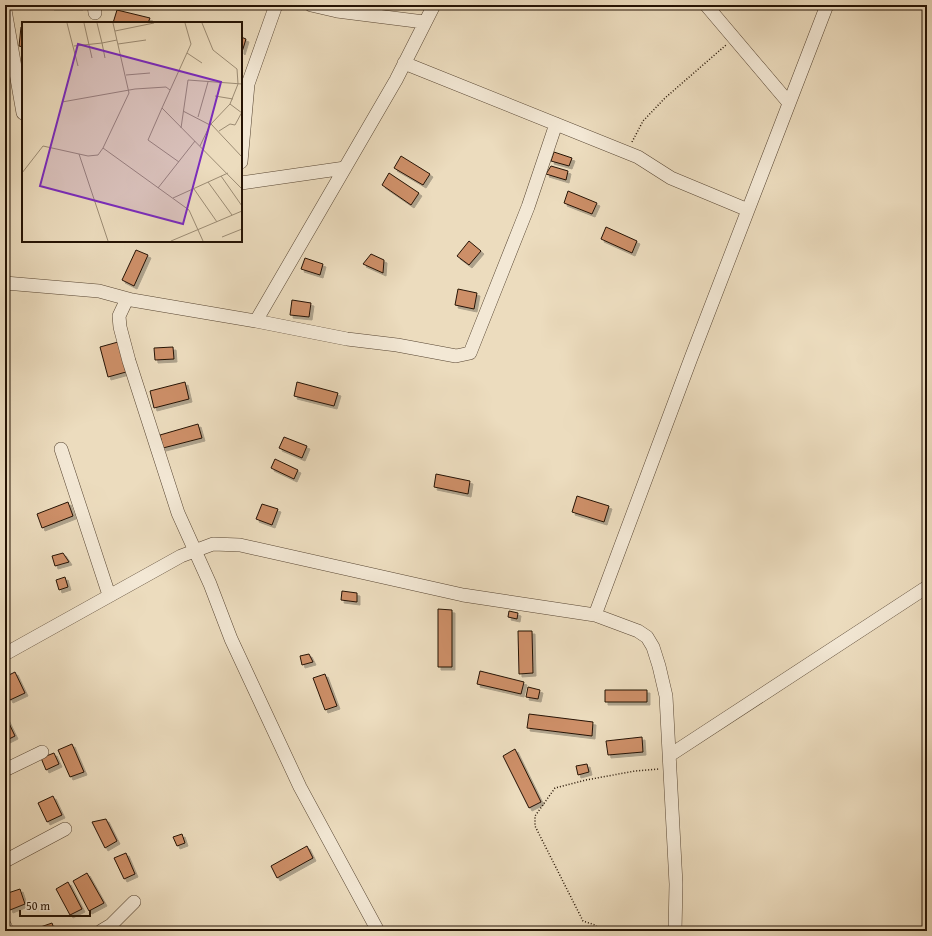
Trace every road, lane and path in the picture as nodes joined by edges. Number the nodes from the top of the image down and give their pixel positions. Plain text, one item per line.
1 (276, 5) edge
2 (311, 5) edge
3 (434, 5) edge
4 (706, 5) edge
5 (827, 5) edge
6 (5, 10) edge
7 (424, 22) junction
8 (734, 38) junction
9 (404, 63) junction
10 (20, 79) edge
11 (244, 84) edge
12 (22, 102) edge
13 (789, 103) junction
14 (556, 124) junction
15 (242, 136) edge
16 (627, 153) junction
17 (345, 168) junction
18 (242, 183) edge
19 (748, 210) junction
20 (5, 283) edge
21 (127, 299) junction
22 (256, 321) junction
23 (60, 449) dead end
24 (194, 550) junction
25 (927, 587) edge
26 (110, 595) junction
27 (595, 615) junction
28 (5, 654) edge
29 (42, 752) dead end
30 (670, 755) junction
31 (671, 768) junction
32 (5, 770) edge
33 (65, 829) dead end
34 (5, 861) edge
35 (134, 902) dead end
36 (5, 926) edge
37 (8, 931) edge
38 (101, 931) edge
39 (378, 931) edge
40 (602, 931) edge
41 (675, 931) edge

1 - 11 street
2 - 7 street
3 - 7 street
4 - 8 street
5 - 13 street
6 - 10 street
7 - 9 street
8 - 13 street
8 - 16 path
9 - 14 street
9 - 17 street
10 - 12 street
11 - 15 street
13 - 19 street
14 - 16 street
14 - 22 street
16 - 19 street
17 - 18 street
17 - 22 street
19 - 27 street
20 - 21 street
21 - 22 street
21 - 24 street
23 - 26 street
24 - 26 street
24 - 27 street
24 - 39 street
25 - 30 street
26 - 28 street
27 - 30 street
29 - 32 street
30 - 31 street
31 - 40 path
31 - 41 street
33 - 34 street
35 - 38 street
36 - 37 street

